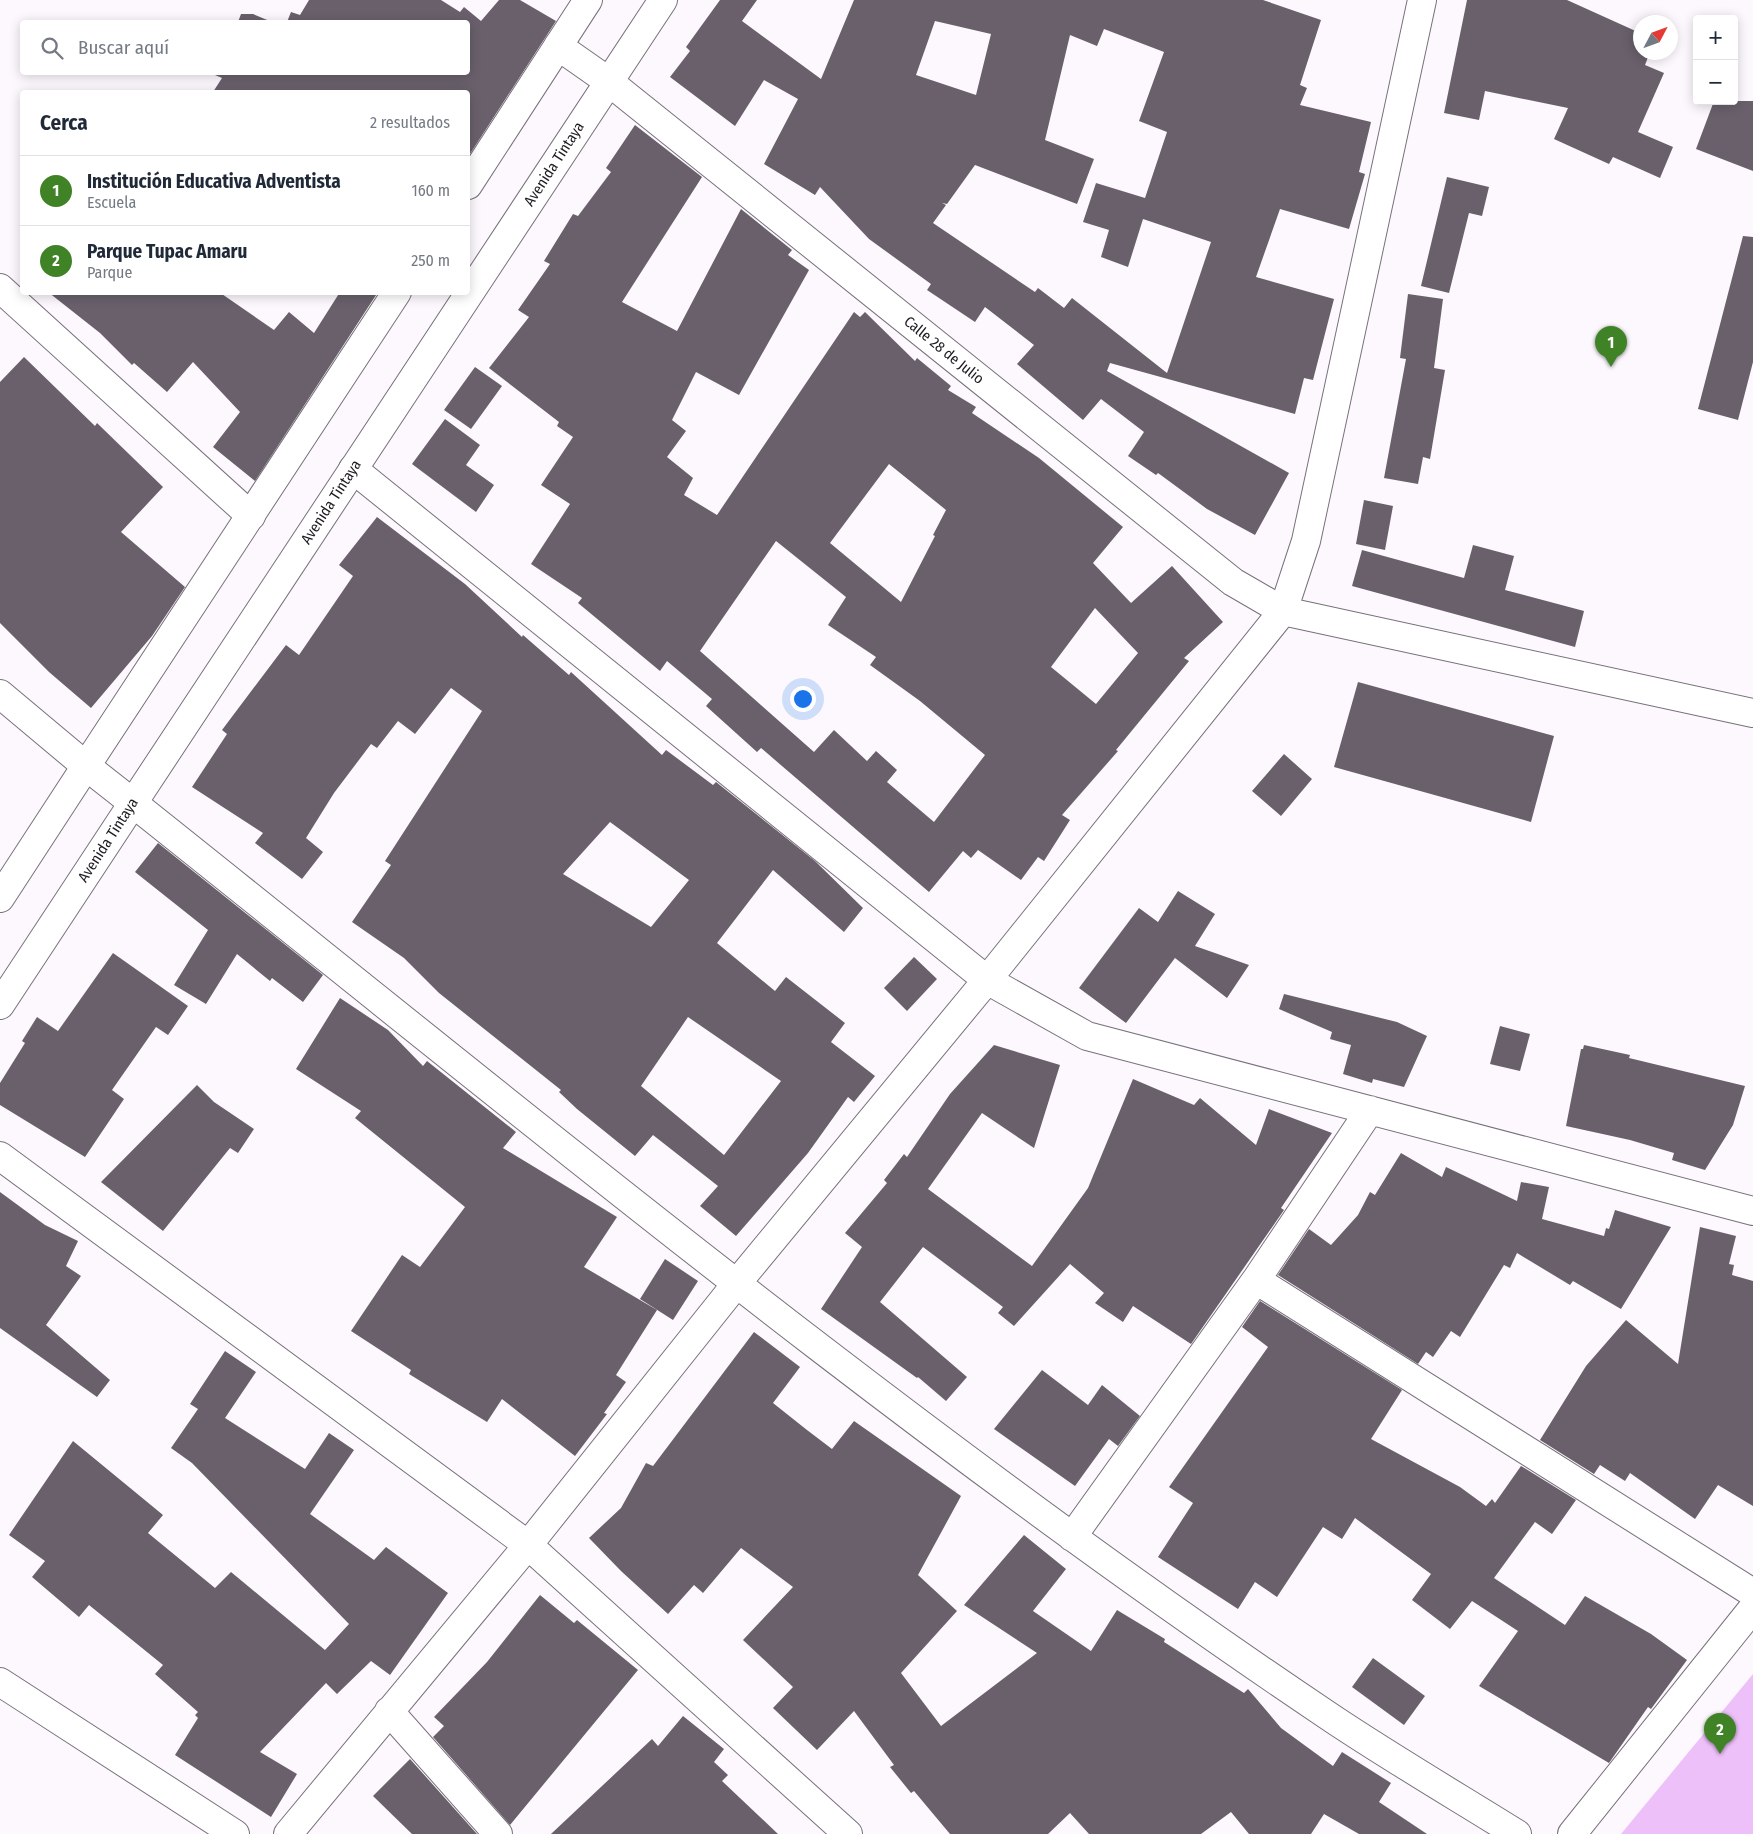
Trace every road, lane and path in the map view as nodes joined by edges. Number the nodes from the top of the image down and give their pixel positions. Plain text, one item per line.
1 (588, 0) edge
2 (663, 0) edge
3 (1422, 0) edge
4 (558, 46) junction
5 (608, 81) junction
6 (470, 182) edge
7 (0, 288) edge
8 (470, 291) edge
9 (395, 295) edge
10 (467, 295) edge
11 (353, 469) junction
12 (251, 516) junction
13 (1284, 611) junction
14 (0, 694) edge
15 (1753, 713) edge
16 (86, 766) junction
17 (133, 802) junction
18 (0, 898) edge
19 (987, 980) junction
20 (0, 1005) edge
21 (1370, 1110) junction
22 (0, 1156) edge
23 (1753, 1211) edge
24 (1256, 1280) junction
25 (737, 1283) junction
26 (1072, 1537) junction
27 (528, 1544) junction
28 (1753, 1593) edge
29 (1753, 1608) edge
30 (0, 1682) edge
31 (389, 1711) junction
32 (235, 1834) edge
33 (288, 1834) edge
34 (498, 1834) edge
35 (848, 1834) edge
36 (1517, 1834) edge
37 (1572, 1834) edge

1 - 4 street
2 - 5 street, Avenida Tintaya
3 - 13 street
4 - 5 street, Calle 28 de Julio
4 - 6 street
5 - 8 street, Avenida Tintaya
5 - 13 street, Calle 28 de Julio
7 - 12 street
9 - 12 street
10 - 11 street, Avenida Tintaya
11 - 17 street, Avenida Tintaya
11 - 19 street
12 - 16 street
13 - 15 street, Calle 28 de Julio
13 - 19 street
14 - 16 street
16 - 17 street
16 - 18 street
17 - 20 street, Avenida Tintaya
17 - 25 street
19 - 21 street
19 - 25 street
21 - 23 street
21 - 24 street
22 - 27 street
24 - 26 street
24 - 28 street
25 - 26 street
25 - 27 street
26 - 36 street
27 - 31 street
27 - 35 street
29 - 37 street
30 - 32 street
31 - 33 street
31 - 34 street

